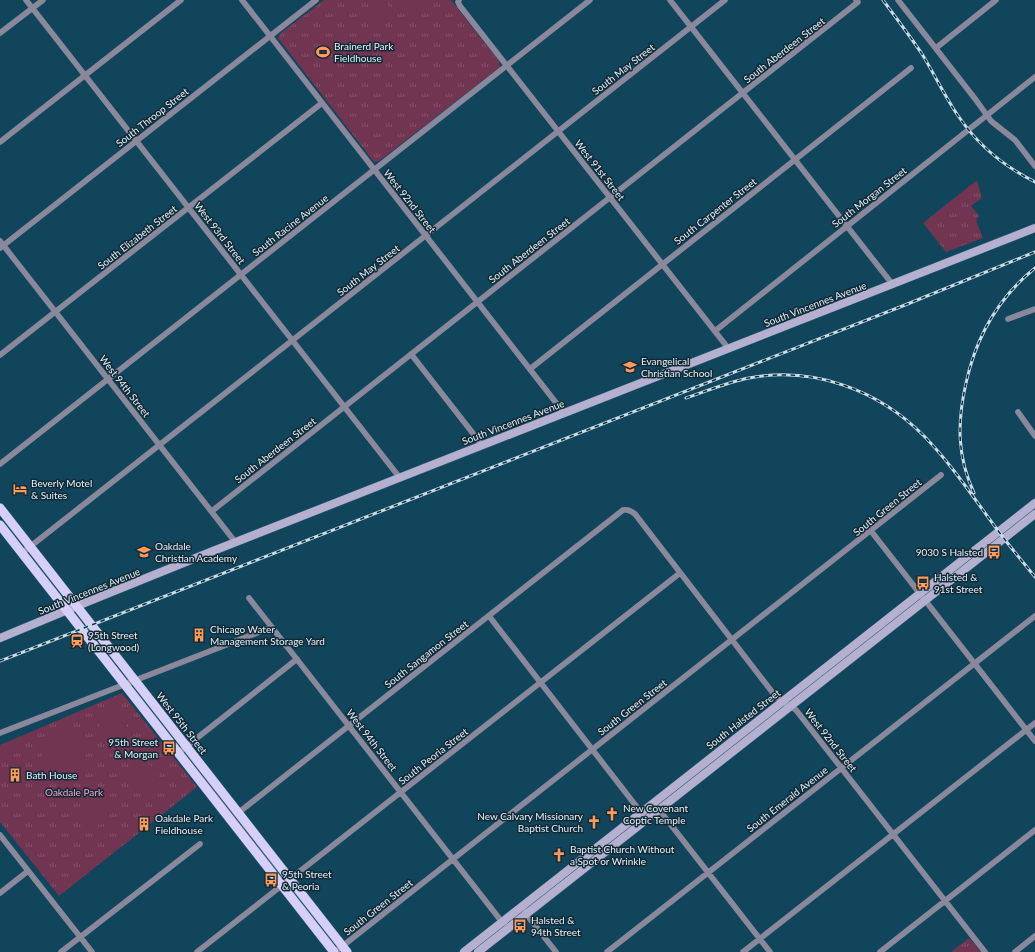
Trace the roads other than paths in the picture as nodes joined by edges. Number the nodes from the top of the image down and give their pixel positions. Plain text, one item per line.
1 (26, 0) edge
2 (43, 0) edge
3 (181, 0) edge
4 (242, 0) edge
5 (316, 0) edge
6 (590, 0) edge
7 (670, 0) edge
8 (725, 0) edge
9 (898, 0) edge
10 (996, 0) edge
11 (459, 1) edge
12 (857, 1) edge
13 (33, 8) junction
14 (691, 27) junction
15 (0, 33) edge
16 (270, 36) junction
17 (936, 48) junction
18 (507, 66) junction
19 (911, 68) dead end
20 (85, 75) junction
21 (1035, 77) edge
22 (743, 93) junction
23 (322, 103) junction
24 (986, 116) junction
25 (558, 131) junction
26 (136, 141) junction
27 (0, 142) edge
28 (795, 160) junction
29 (1035, 166) edge
30 (374, 169) junction
31 (610, 198) junction
32 (189, 208) junction
33 (847, 226) junction
34 (1035, 228) edge
35 (426, 235) junction
36 (1, 245) edge
37 (662, 264) junction
38 (241, 274) junction
39 (893, 285) junction
40 (478, 302) junction
41 (1035, 309) edge
42 (56, 312) junction
43 (1008, 319) dead end
44 (715, 331) junction
45 (293, 340) junction
46 (728, 348) junction
47 (411, 354) junction
48 (0, 356) edge
49 (530, 369) junction
50 (108, 379) junction
51 (344, 407) junction
52 (1018, 412) dead end
53 (564, 413) junction
54 (1035, 436) edge
55 (160, 445) junction
56 (482, 445) junction
57 (0, 464) edge
58 (941, 475) dead end
59 (400, 478) junction
60 (1035, 503) edge
61 (0, 508) edge
62 (626, 510) joint
63 (212, 512) junction
64 (1035, 514) edge
65 (0, 525) edge
66 (871, 531) junction
67 (236, 543) junction
68 (30, 547) junction
69 (22, 553) junction
70 (680, 573) junction
71 (922, 597) junction
72 (249, 598) dead end
73 (77, 606) junction
74 (67, 610) junction
75 (489, 616) junction
76 (1035, 616) edge
77 (272, 627) junction
78 (0, 638) edge
79 (732, 640) junction
80 (297, 659) junction
81 (975, 664) junction
82 (134, 680) junction
83 (540, 683) junction
84 (125, 684) junction
85 (783, 701) junction
86 (790, 706) junction
87 (1035, 723) edge
88 (350, 726) junction
89 (1026, 730) junction
90 (0, 733) edge
91 (1035, 741) edge
92 (186, 746) junction
93 (592, 750) junction
94 (178, 753) junction
95 (841, 768) junction
96 (401, 792) junction
97 (653, 803) junction
98 (659, 810) junction
99 (641, 812) junction
100 (238, 813) junction
101 (646, 820) junction
102 (1035, 830) edge
103 (893, 834) junction
104 (0, 835) edge
105 (200, 844) dead end
106 (453, 859) junction
107 (28, 871) junction
108 (708, 873) junction
109 (290, 879) junction
110 (282, 886) junction
111 (0, 893) edge
112 (945, 901) junction
113 (523, 905) junction
114 (526, 914) junction
115 (502, 922) junction
116 (513, 925) junction
117 (1035, 936) edge
118 (80, 937) junction
119 (760, 939) junction
120 (339, 951) edge
121 (61, 952) edge
122 (92, 952) edge
123 (197, 952) edge
124 (464, 952) edge
125 (478, 952) edge
126 (556, 952) edge
127 (607, 952) edge
128 (743, 952) edge
129 (770, 952) edge
130 (880, 952) edge
131 (985, 952) edge
132 (1015, 952) edge

1 - 13 street, West 93rd Street
2 - 13 street
3 - 20 street
4 - 16 street, West 92nd Street
5 - 16 street, South Throop Street
6 - 18 street, South Racine Avenue
7 - 14 street
8 - 14 street, South May Street
9 - 17 street
10 - 17 street
11 - 18 street, West 91st Street
12 - 22 street, South Aberdeen Street
13 - 15 street
13 - 20 street, West 93rd Street
14 - 22 street
14 - 25 street, South May Street
16 - 23 street, West 92nd Street
16 - 26 street, South Throop Street
17 - 24 street
18 - 25 street, West 91st Street
18 - 30 street, South Racine Avenue
19 - 28 street, South Carpenter Street
20 - 26 street, West 93rd Street
20 - 27 street
21 - 24 street, South Morgan Street
22 - 28 street
22 - 31 street, South Aberdeen Street
23 - 30 street, West 92nd Street
23 - 32 street, South Elizabeth Street
24 - 29 street
24 - 33 street, South Morgan Street
25 - 31 street, West 91st Street
25 - 35 street, South May Street
26 - 32 street, West 93rd Street
26 - 36 street, South Throop Street
28 - 33 street
28 - 37 street, South Carpenter Street
30 - 35 street, West 92nd Street
30 - 38 street, South Racine Avenue
31 - 37 street, West 91st Street
31 - 40 street, South Aberdeen Street
32 - 38 street, West 93rd Street
32 - 42 street, South Elizabeth Street
33 - 39 street
33 - 44 street, South Morgan Street
34 - 39 main road, South Vincennes Avenue
35 - 40 street, West 92nd Street
35 - 45 street, South May Street
36 - 42 street, West 94th Street
37 - 44 street, West 91st Street
37 - 49 street, South Carpenter Street
38 - 45 street, West 93rd Street
38 - 50 street, South Racine Avenue
39 - 46 main road, South Vincennes Avenue
40 - 47 street, South Aberdeen Street
40 - 49 street, West 92nd Street
41 - 43 street
42 - 48 street, South Elizabeth Street
42 - 50 street, West 94th Street
44 - 46 street, West 91st Street
45 - 51 street, West 93rd Street
45 - 55 street, South May Street
46 - 53 main road, South Vincennes Avenue
47 - 51 street, South Aberdeen Street
47 - 56 street
49 - 53 street, West 92nd Street
50 - 55 street, West 94th Street
50 - 57 street, South Racine Avenue
51 - 59 street, West 93rd Street
51 - 63 street, South Aberdeen Street
52 - 54 street
53 - 56 main road, South Vincennes Avenue
55 - 63 street, West 94th Street
55 - 68 street, South May Street
56 - 59 main road, South Vincennes Avenue
58 - 66 street, South Green Street
59 - 67 main road, South Vincennes Avenue
60 - 71 main road, South Halsted Street
61 - 68 main road, West 95th Street
62 - 70 street, West 92nd Street
62 - 75 street, South Sangamon Street
63 - 67 street, West 94th Street
64 - 71 main road, South Halsted Street
65 - 69 main road
66 - 71 street
66 - 79 street, South Green Street
67 - 73 main road, South Vincennes Avenue
68 - 69 street, South May Street
68 - 73 main road, West 95th Street
69 - 74 main road
70 - 79 street, West 92nd Street
70 - 83 street, South Peoria Street
71 - 81 street
71 - 85 main road, South Halsted Street
71 - 86 main road, South Halsted Street
72 - 77 street, West 94th Street
73 - 74 main road, South Vincennes Avenue
73 - 82 main road, West 95th Street
74 - 78 main road, South Vincennes Avenue
74 - 84 main road
75 - 83 street
75 - 88 street, South Sangamon Street
76 - 81 street, South Emerald Avenue
77 - 80 street, West 94th Street
77 - 82 street
79 - 85 street, West 92nd Street
79 - 93 street, South Green Street
80 - 88 street, West 94th Street
80 - 92 street
81 - 89 street
81 - 95 street, South Emerald Avenue
82 - 84 street
82 - 92 main road, West 95th Street
83 - 93 street
83 - 96 street, South Peoria Street
84 - 90 street
84 - 94 main road
85 - 86 street, West 92nd Street
85 - 97 main road, South Halsted Street
86 - 95 street, West 92nd Street
86 - 98 main road, South Halsted Street
87 - 89 street
88 - 96 street, West 94th Street
88 - 100 street, South Sangamon Street
89 - 91 street
89 - 103 street
92 - 94 street
92 - 100 main road, West 95th Street
93 - 99 street
93 - 106 street, South Green Street
94 - 110 main road
95 - 103 street, West 92nd Street
95 - 108 street, South Emerald Avenue
96 - 106 street, West 94th Street
96 - 109 street, South Peoria Street
97 - 98 street
97 - 99 main road, South Halsted Street
98 - 101 main road, South Halsted Street
98 - 108 street
99 - 101 street
99 - 113 main road, South Halsted Street
100 - 109 main road, West 95th Street
101 - 114 main road, South Halsted Street
102 - 112 street
103 - 112 street, West 92nd Street
103 - 119 street
104 - 107 street
105 - 118 street
106 - 115 street, West 94th Street
106 - 120 street, South Green Street
107 - 111 street
107 - 118 street
108 - 119 street
108 - 127 street, South Emerald Avenue
109 - 110 street, South Peoria Street
109 - 120 main road, West 95th Street
110 - 120 main road
110 - 123 street, South Peoria Street
112 - 130 street
112 - 131 street, West 92nd Street
113 - 114 street
113 - 115 main road, South Halsted Street
114 - 116 main road, South Halsted Street
114 - 126 street
115 - 116 street
115 - 124 main road, South Halsted Street
116 - 125 main road, South Halsted Street
117 - 132 street
118 - 121 street
118 - 122 street
119 - 128 street
119 - 129 street

